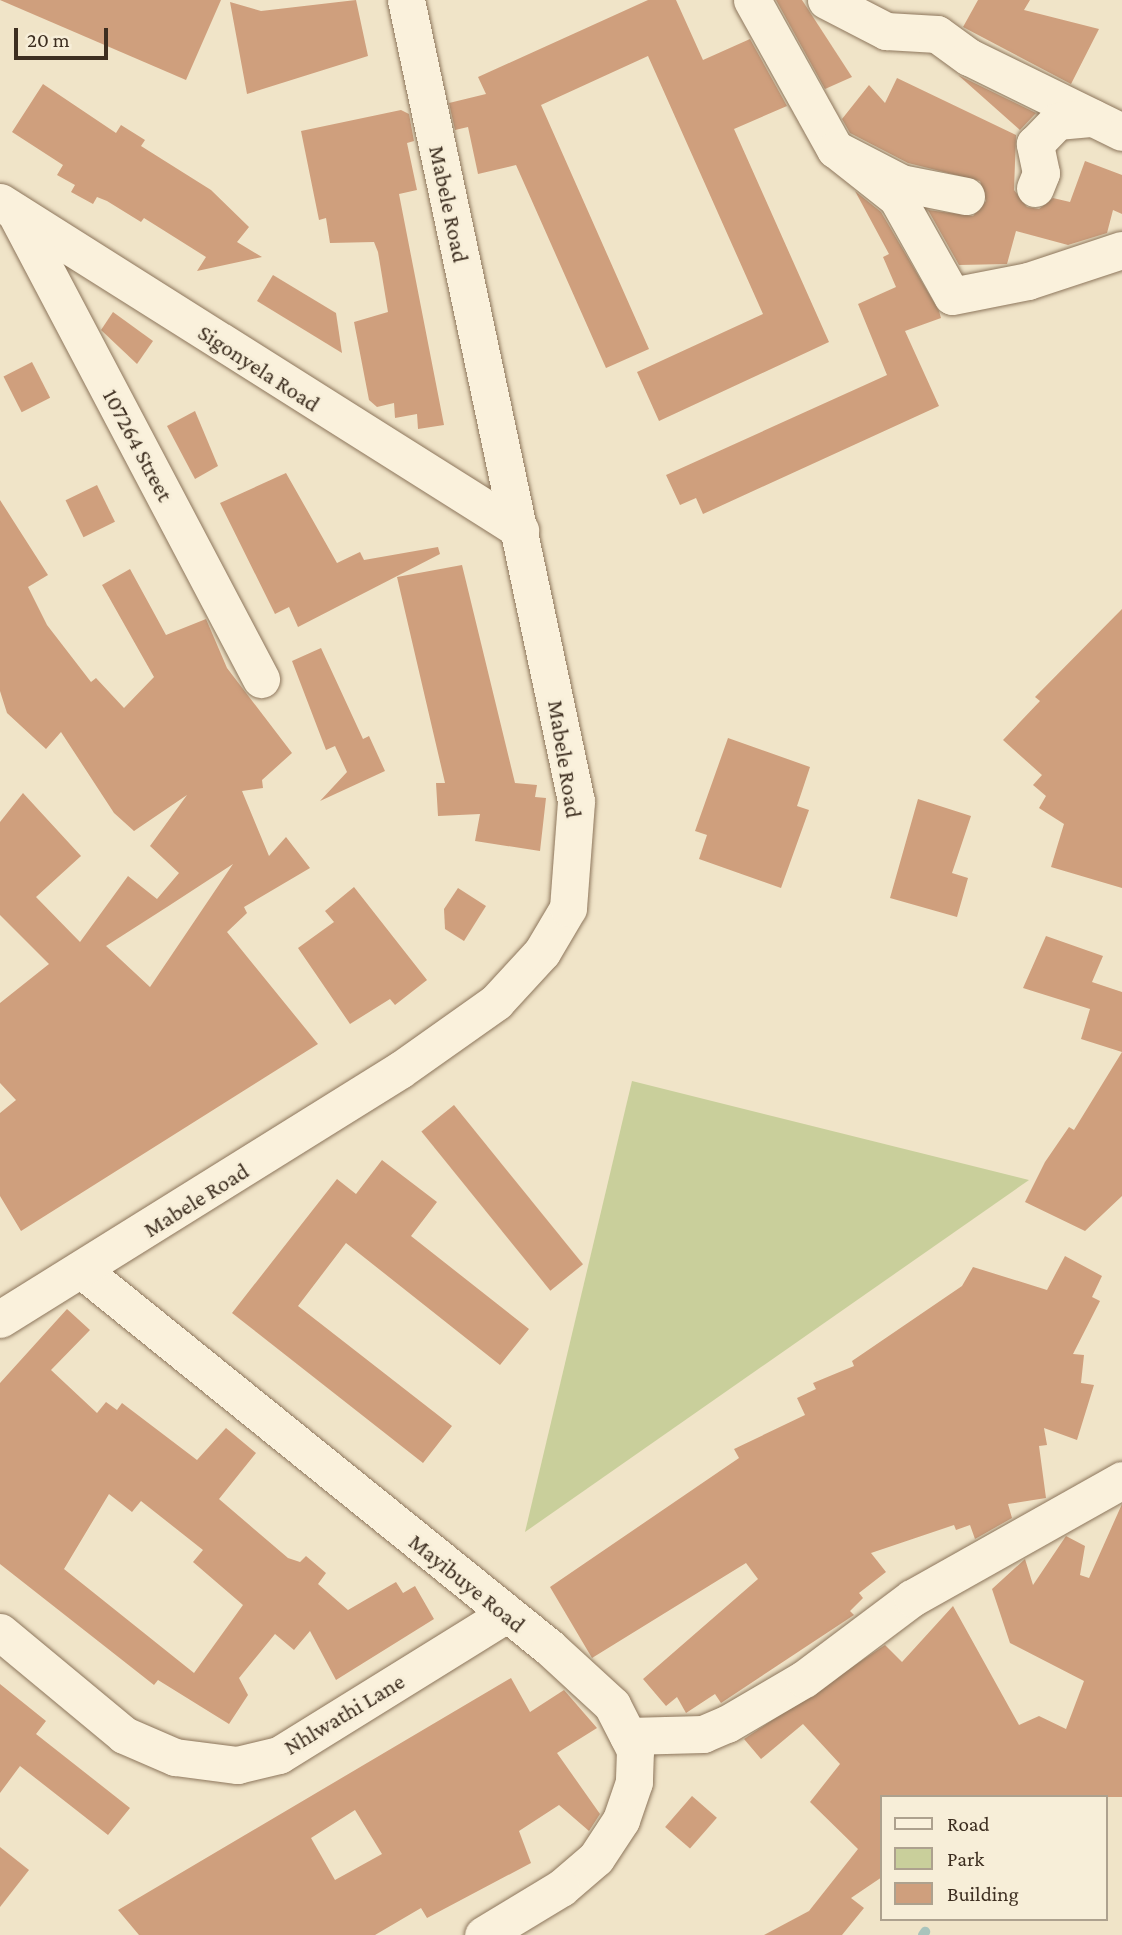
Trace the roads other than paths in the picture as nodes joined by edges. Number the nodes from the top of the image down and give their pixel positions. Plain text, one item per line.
1 (407, 0) edge
2 (752, 0) edge
3 (826, 0) edge
4 (1107, 125) edge
5 (835, 149) junction
6 (1035, 188) dead end
7 (966, 196) dead end
8 (7, 207) edge
9 (1122, 250) edge
10 (520, 530) junction
11 (261, 679) dead end
12 (83, 1271) junction
13 (0, 1319) edge
14 (1122, 1480) edge
15 (505, 1615) junction
16 (0, 1632) edge
17 (628, 1736) junction
18 (483, 1935) edge

1 - 10 street, Mabele Road
2 - 5 street
3 - 4 street
4 - 6 street
5 - 7 street
5 - 9 street
8 - 10 street, Sigonyela Road
8 - 11 street, 107264 Street
10 - 12 street, Mabele Road
12 - 13 street, Mabele Road
12 - 15 street, Mayibuye Road
14 - 17 street
15 - 16 street, Nhlwathi Lane
15 - 17 street, Mayibuye Road
17 - 18 street, Mayibuye Road

